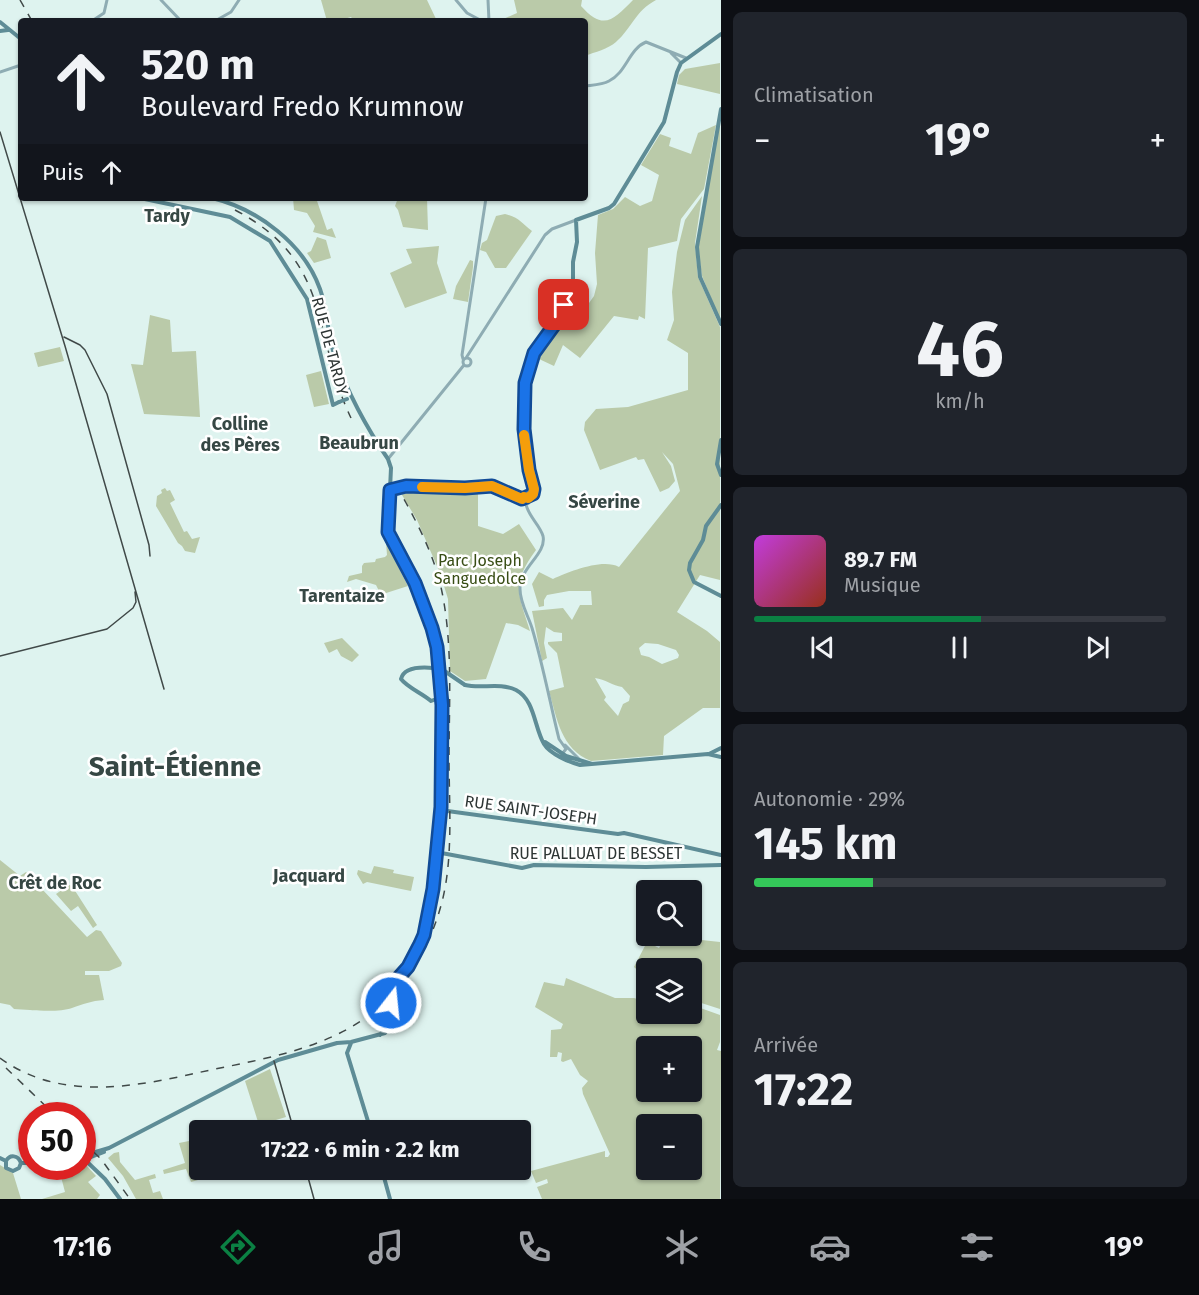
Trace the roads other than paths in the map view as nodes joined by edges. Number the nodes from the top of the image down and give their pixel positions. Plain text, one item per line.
1 (107, 0) edge
2 (161, 0) edge
3 (239, 0) edge
4 (456, 0) edge
5 (488, 0) edge
6 (96, 18) edge
7 (178, 18) edge
8 (220, 18) edge
9 (476, 18) edge
10 (489, 18) edge
11 (0, 22) edge
12 (4, 31) edge
13 (720, 33) edge
14 (18, 38) edge
15 (667, 50) junction
16 (686, 58) junction
17 (681, 63) junction
18 (18, 67) edge
19 (0, 72) edge
20 (588, 86) edge
21 (720, 109) edge
22 (154, 201) edge
23 (226, 201) edge
24 (486, 201) edge
25 (576, 220) junction
26 (286, 232) dead end
27 (284, 237) junction
28 (720, 324) edge
29 (467, 355) junction
30 (464, 365) junction
31 (349, 398) junction
32 (720, 440) edge
33 (388, 459) junction
34 (720, 475) edge
35 (390, 490) junction
36 (528, 498) junction
37 (522, 499) junction
38 (526, 504) junction
39 (720, 505) edge
40 (720, 596) edge
41 (426, 614) junction
42 (436, 640) junction
43 (443, 668) junction
44 (439, 698) junction
45 (441, 713) junction
46 (543, 740) junction
47 (560, 740) junction
48 (720, 748) edge
49 (708, 754) junction
50 (565, 757) junction
51 (720, 757) edge
52 (581, 761) junction
53 (594, 764) junction
54 (440, 810) junction
55 (436, 852) junction
56 (720, 855) edge
57 (720, 865) edge
58 (351, 1042) junction
59 (368, 1120) edge
60 (109, 1148) junction
61 (96, 1153) edge
62 (96, 1155) edge
63 (0, 1158) edge
64 (18, 1158) edge
65 (6, 1161) junction
66 (18, 1168) edge
67 (96, 1171) edge
68 (385, 1180) edge
69 (390, 1196) edge
70 (120, 1199) edge

1 - 6 street
2 - 7 street
3 - 8 street
4 - 9 street
5 - 10 street
11 - 12 main road
12 - 14 main road
13 - 16 main road
15 - 16 street
15 - 17 street
15 - 20 street
16 - 17 main road
17 - 25 main road
18 - 19 street
21 - 28 main road
22 - 31 main road, RUE DE TARDY, bridge
23 - 27 main road
24 - 29 street
25 - 29 street
25 - 36 main road
26 - 27 main road
27 - 31 main road
29 - 30 street
29 - 30 street
30 - 33 street
31 - 33 main road
32 - 34 main road
33 - 35 main road
35 - 37 street
35 - 41 main road
36 - 37 street
36 - 38 street
37 - 38 street
38 - 47 street
39 - 40 main road
41 - 42 main road
41 - 44 main road
42 - 43 main road
42 - 45 main road
43 - 44 main road, bridge
43 - 46 main road, bridge
44 - 45 main road
45 - 54 main road
46 - 50 main road
46 - 50 main road
47 - 50 street
47 - 52 street
48 - 49 main road
49 - 51 main road
49 - 53 main road
50 - 52 main road
50 - 53 main road
52 - 53 main road
54 - 55 main road
54 - 56 main road, RUE SAINT-JOSEPH
55 - 57 main road, RUE PALLUAT DE BESSET
55 - 58 main road
58 - 59 main road
58 - 60 main road
60 - 61 main road
60 - 62 main road
63 - 65 main road
64 - 65 main road
65 - 66 main road
67 - 70 main road
68 - 69 main road

